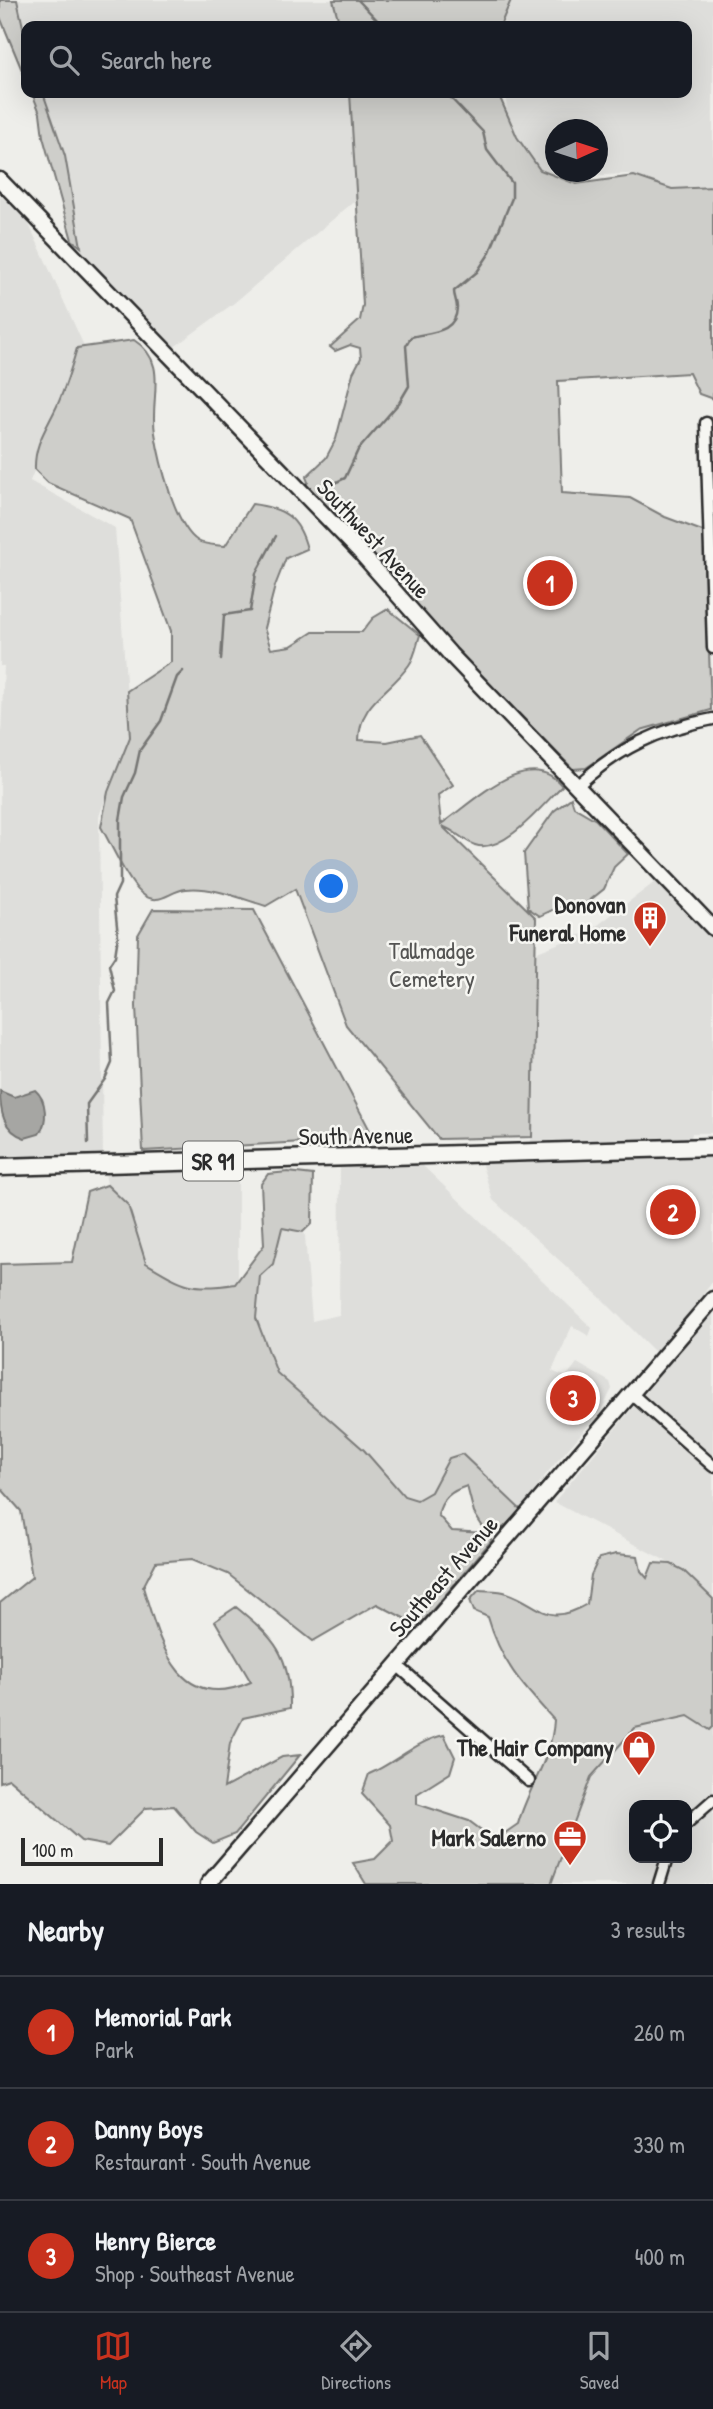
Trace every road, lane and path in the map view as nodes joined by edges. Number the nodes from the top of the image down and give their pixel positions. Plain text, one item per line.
1 (0, 180) edge
2 (706, 423) dead end
3 (711, 489) edge
4 (713, 648) edge
5 (713, 719) edge
6 (577, 786) junction
7 (713, 928) edge
8 (713, 1147) edge
9 (0, 1167) edge
10 (713, 1298) edge
11 (632, 1394) junction
12 (713, 1466) edge
13 (397, 1665) junction
14 (529, 1781) dead end
15 (713, 1800) edge
16 (692, 1819) edge
17 (665, 1863) edge
18 (208, 1884) edge
19 (659, 1884) edge

1 - 6 street, Southwest Avenue
2 - 3 street
3 - 4 street
5 - 6 street
6 - 7 street, Southwest Avenue
8 - 9 main road, South Avenue / SR 91
10 - 11 street, Southeast Avenue
11 - 12 street
11 - 13 street, Southeast Avenue
13 - 14 street
13 - 18 street, Southeast Avenue
15 - 16 street
17 - 19 street

